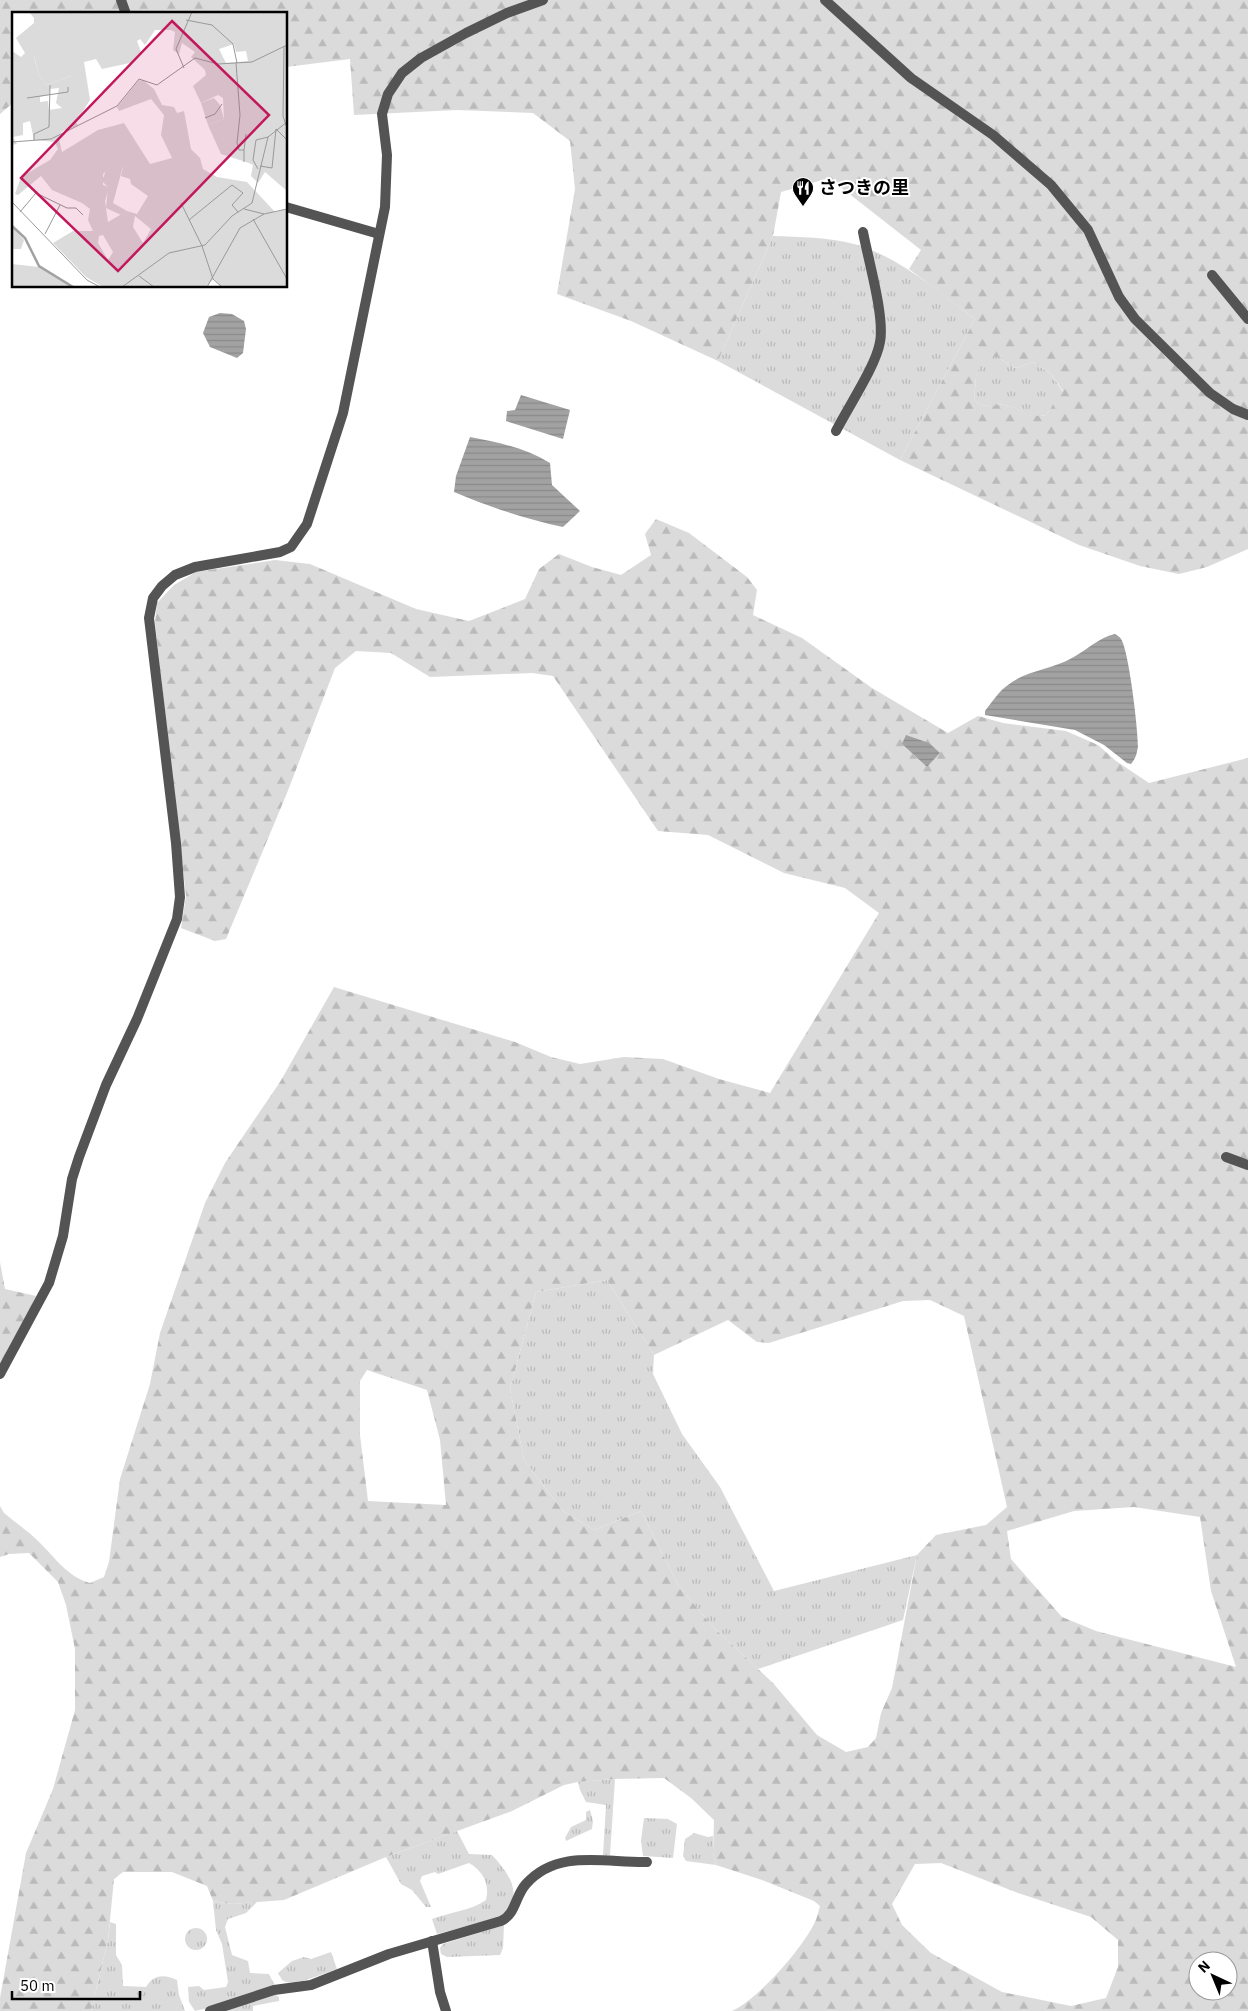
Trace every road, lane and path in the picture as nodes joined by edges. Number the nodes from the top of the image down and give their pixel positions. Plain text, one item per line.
1 (121, 0) edge
2 (543, 0) edge
3 (825, 0) edge
4 (125, 12) edge
5 (288, 208) edge
6 (863, 232) dead end
7 (379, 234) junction
8 (1212, 275) dead end
9 (1248, 319) edge
10 (1248, 415) edge
11 (836, 430) dead end
12 (1226, 1157) dead end
13 (1248, 1164) edge
14 (0, 1374) edge
15 (647, 1862) dead end
16 (432, 1941) junction
17 (210, 2011) edge
18 (446, 2011) edge

1 - 4 street
2 - 7 street
3 - 10 street
5 - 7 street
6 - 11 street
7 - 14 street
8 - 9 street
12 - 13 street
15 - 16 street
16 - 17 street
16 - 18 street

